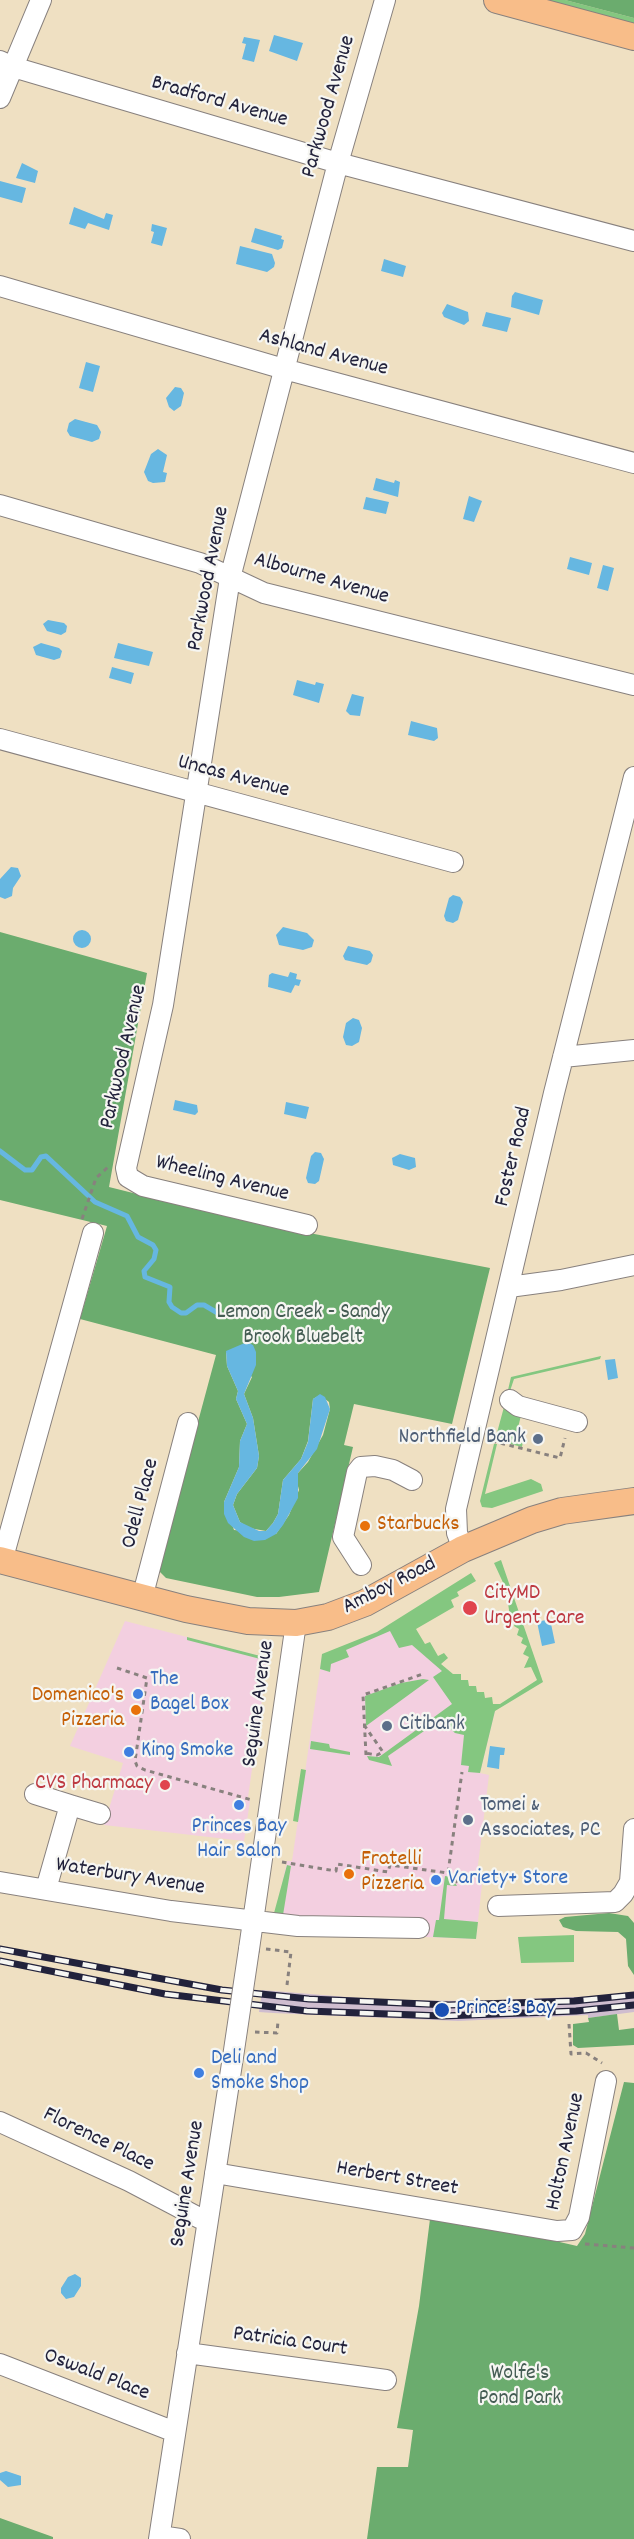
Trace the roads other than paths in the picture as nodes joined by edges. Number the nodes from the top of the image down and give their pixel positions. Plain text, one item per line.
1 (41, 0) edge
2 (385, 0) edge
3 (497, 0) edge
4 (634, 37) edge
5 (6, 64) edge
6 (0, 98) edge
7 (338, 163) junction
8 (634, 241) edge
9 (0, 286) edge
10 (284, 369) junction
11 (634, 463) edge
12 (0, 505) edge
13 (230, 578) junction
14 (634, 685) edge
15 (0, 739) edge
16 (634, 777) edge
17 (197, 793) junction
18 (453, 862) dead end
19 (634, 1050) edge
20 (563, 1057) junction
21 (121, 1172) joint
22 (307, 1225) dead end
23 (88, 1227) road end
24 (634, 1264) edge
25 (509, 1287) junction
26 (513, 1399) dead end
27 (188, 1423) dead end
28 (573, 1424) road end
29 (412, 1480) dead end
30 (634, 1501) edge
31 (463, 1549) junction
32 (1, 1561) edge
33 (361, 1565) dead end
34 (142, 1598) junction
35 (296, 1623) junction
36 (35, 1794) dead end
37 (70, 1805) junction
38 (100, 1814) dead end
39 (634, 1829) edge
40 (0, 1882) edge
41 (46, 1890) junction
42 (498, 1906) dead end
43 (253, 1919) junction
44 (419, 1928) dead end
45 (607, 2074) road end
46 (0, 2122) edge
47 (215, 2173) junction
48 (207, 2222) junction
49 (572, 2230) joint
50 (187, 2353) junction
51 (0, 2364) edge
52 (386, 2380) dead end
53 (175, 2432) junction
54 (160, 2537) edge
55 (180, 2539) edge

1 - 5 street
2 - 7 street, Parkwood Avenue
3 - 4 main road
5 - 6 street
5 - 7 street, Bradford Avenue
7 - 8 street, Bradford Avenue
7 - 10 street, Parkwood Avenue
9 - 10 street, Ashland Avenue
10 - 11 street, Ashland Avenue
10 - 13 street, Parkwood Avenue
12 - 13 street, Albourne Avenue
13 - 14 street, Albourne Avenue
13 - 17 street, Parkwood Avenue
15 - 17 street, Uncas Avenue
16 - 20 street, Foster Road
17 - 18 street, Uncas Avenue
17 - 21 street, Parkwood Avenue
19 - 20 street
20 - 25 street, Foster Road
21 - 22 street, Wheeling Avenue
23 - 32 street
24 - 25 street
25 - 31 street, Foster Road
26 - 28 street
27 - 34 street, Odell Place
29 - 33 street
30 - 31 main road, Amboy Road
31 - 35 main road, Amboy Road
32 - 34 main road, Amboy Road
34 - 35 main road, Amboy Road
35 - 43 street, Seguine Avenue
36 - 37 street
37 - 38 street
37 - 41 street
39 - 42 street
40 - 41 street, Waterbury Avenue
41 - 43 street, Waterbury Avenue
43 - 44 street, Waterbury Avenue
43 - 47 street, Seguine Avenue, bridge
45 - 49 street, Holton Avenue
46 - 48 street, Florence Place
47 - 48 street, Seguine Avenue
47 - 49 street, Herbert Street
48 - 50 street, Seguine Avenue
50 - 52 street, Patricia Court
50 - 53 street, Seguine Avenue
51 - 53 street, Oswald Place
53 - 54 street, Seguine Avenue
54 - 55 street

